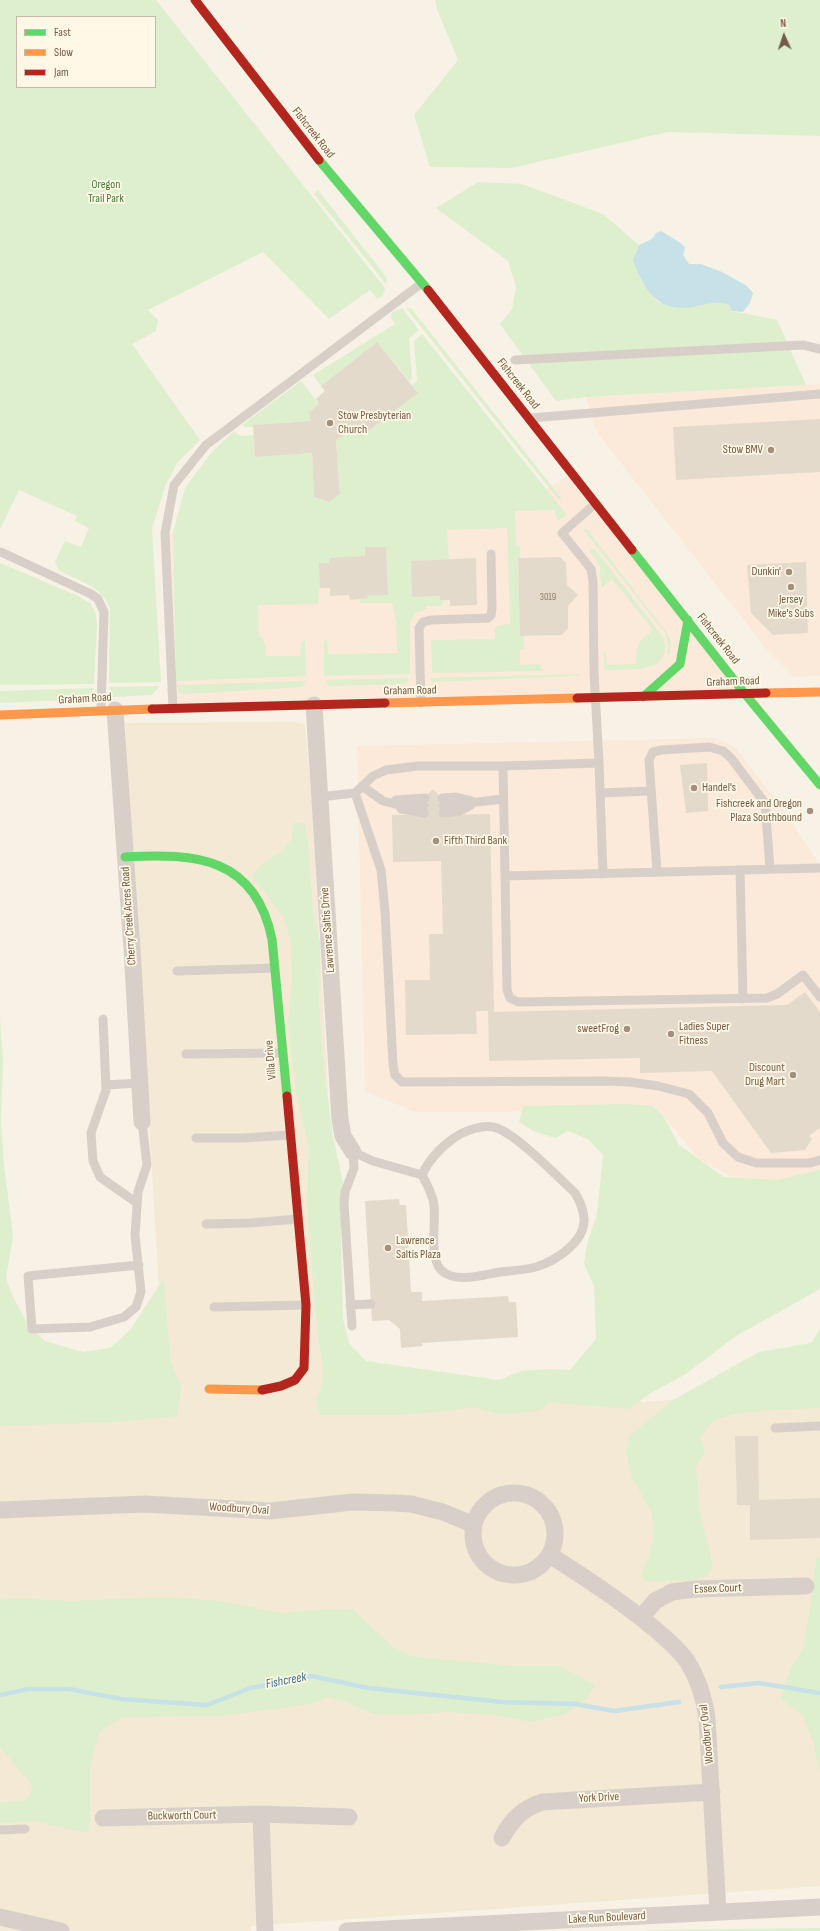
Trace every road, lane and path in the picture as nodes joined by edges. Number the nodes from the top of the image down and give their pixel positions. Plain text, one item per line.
1 (195, 0) edge
2 (422, 283) junction
3 (820, 350) edge
4 (515, 360) dead end
5 (820, 394) edge
6 (529, 418) junction
7 (596, 503) junction
8 (1, 552) edge
9 (491, 554) dead end
10 (688, 620) junction
11 (820, 692) edge
12 (745, 694) junction
13 (643, 697) junction
14 (595, 699) junction
15 (421, 703) junction
16 (314, 705) junction
17 (173, 709) junction
18 (108, 710) junction
19 (0, 715) edge
20 (599, 763) junction
21 (502, 766) junction
22 (820, 785) edge
23 (362, 786) junction
24 (651, 791) junction
25 (355, 793) junction
26 (601, 793) junction
27 (319, 797) junction
28 (503, 799) junction
29 (383, 801) junction
30 (442, 806) dead end
31 (125, 857) junction
32 (820, 868) edge
33 (770, 869) junction
34 (740, 870) junction
35 (657, 872) junction
36 (603, 874) junction
37 (504, 876) junction
38 (275, 968) junction
39 (177, 971) dead end
40 (820, 997) edge
41 (743, 999) junction
42 (103, 1019) dead end
43 (283, 1053) junction
44 (186, 1054) dead end
45 (140, 1083) junction
46 (106, 1086) junction
47 (142, 1122) joint
48 (290, 1135) junction
49 (196, 1138) dead end
50 (353, 1152) junction
51 (820, 1160) edge
52 (422, 1175) junction
53 (138, 1203) junction
54 (298, 1219) junction
55 (206, 1224) dead end
56 (138, 1266) junction
57 (371, 1304) dead end
58 (306, 1305) junction
59 (350, 1305) junction
60 (214, 1307) dead end
61 (352, 1326) dead end
62 (209, 1389) dead end
63 (820, 1426) edge
64 (775, 1428) dead end
65 (0, 1510) edge
66 (474, 1524) junction
67 (550, 1555) junction
68 (806, 1586) dead end
69 (641, 1618) junction
70 (712, 1792) junction
71 (261, 1814) junction
72 (349, 1817) dead end
73 (103, 1818) dead end
74 (25, 1829) dead end
75 (0, 1830) edge
76 (502, 1838) dead end
77 (820, 1907) edge
78 (718, 1912) junction
79 (0, 1917) edge
80 (62, 1931) edge
81 (265, 1931) edge
82 (347, 1931) edge

1 - 2 main road, Fishcreek Road
2 - 6 main road, Fishcreek Road
2 - 17 lane
3 - 4 lane
5 - 6 lane
6 - 7 main road, Fishcreek Road
7 - 10 main road, Fishcreek Road
7 - 14 lane
8 - 18 lane
9 - 15 lane
10 - 12 main road, Fishcreek Road
10 - 13 main road
11 - 12 main road, Graham Road
12 - 13 main road, Graham Road
12 - 22 main road, Fishcreek Road
13 - 14 main road, Graham Road
14 - 15 main road, Graham Road
14 - 20 lane
15 - 16 main road, Graham Road
16 - 17 main road, Graham Road
16 - 27 street, Lawrence Saltis Drive
17 - 18 main road, Graham Road
18 - 19 main road, Graham Road
18 - 31 street, Cherry Creek Acres Road
20 - 21 lane
20 - 26 lane
21 - 23 lane
21 - 28 lane
23 - 25 lane
23 - 29 lane
24 - 26 lane
24 - 33 lane
24 - 35 lane
25 - 27 lane
25 - 51 lane
26 - 36 lane
27 - 50 street, Lawrence Saltis Drive
28 - 30 lane
28 - 37 lane
29 - 29 lane
31 - 38 main road, Villa Drive
31 - 45 street, Cherry Creek Acres Road
32 - 33 lane
33 - 34 lane
34 - 35 lane
34 - 41 lane
35 - 36 lane
36 - 37 lane
37 - 41 lane
38 - 39 lane
38 - 43 main road, Villa Drive
40 - 41 lane
42 - 46 lane
43 - 44 lane
43 - 48 main road, Villa Drive
45 - 46 lane
45 - 47 street, Cherry Creek Acres Road
46 - 53 lane
47 - 53 lane
48 - 49 lane
48 - 54 main road, Villa Drive
50 - 52 lane
50 - 59 lane
52 - 52 lane
53 - 56 lane
54 - 55 lane
54 - 58 main road, Villa Drive
56 - 56 lane
57 - 59 lane
58 - 60 lane
58 - 62 main road, Villa Drive
59 - 61 lane
63 - 64 lane
65 - 66 street, Woodbury Oval
66 - 67 street
66 - 67 street
67 - 69 street, Woodbury Oval
68 - 69 street, Essex Court
69 - 70 street, Woodbury Oval
70 - 76 street, York Drive
70 - 78 street, Woodbury Oval
71 - 72 street, Buckworth Court
71 - 73 street, Buckworth Court
71 - 81 street
74 - 75 lane
77 - 78 street, Lake Run Boulevard
78 - 82 street, Lake Run Boulevard
79 - 80 street

